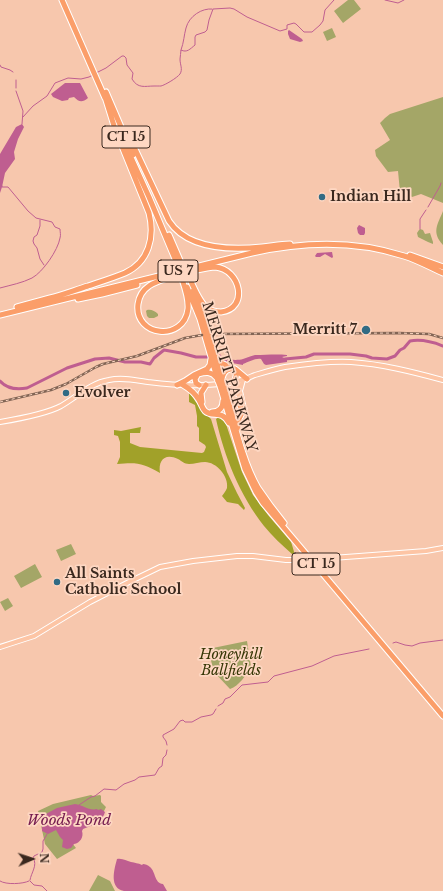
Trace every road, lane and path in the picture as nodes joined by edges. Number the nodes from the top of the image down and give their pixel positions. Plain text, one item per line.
1 (64, 0) edge
2 (99, 79) junction
3 (150, 196) junction
4 (153, 203) junction
5 (290, 244) junction
6 (309, 245) junction
7 (443, 267) edge
8 (197, 270) junction
9 (443, 273) edge
10 (185, 277) junction
11 (48, 302) junction
12 (40, 303) junction
13 (0, 313) edge
14 (211, 343) junction
15 (209, 350) junction
16 (245, 379) junction
17 (443, 380) edge
18 (235, 382) junction
19 (221, 384) junction
20 (180, 385) junction
21 (199, 385) junction
22 (206, 385) junction
23 (222, 394) junction
24 (240, 404) joint
25 (230, 407) junction
26 (244, 413) joint
27 (0, 422) edge
28 (233, 432) junction
29 (242, 448) junction
30 (443, 548) edge
31 (0, 647) edge
32 (443, 712) edge
33 (443, 716) edge

1 - 2 highway, CT 15
2 - 3 highway, CT 15
2 - 3 highway, CT 15
3 - 4 highway, CT 15
3 - 4 highway
4 - 5 highway
4 - 10 highway, CT 15, bridge
4 - 11 highway
5 - 7 highway, US 7
5 - 11 highway, US 7
6 - 8 highway
6 - 9 highway, US 7
6 - 11 highway, US 7
8 - 10 highway
8 - 10 highway
10 - 10 highway
10 - 11 highway
10 - 14 highway, MERRITT PARKWAY / CT 15
10 - 15 highway, MERRITT PARKWAY / CT 15
11 - 12 highway
12 - 13 highway
12 - 13 highway
14 - 16 highway
14 - 19 highway, MERRITT PARKWAY / CT 15
15 - 19 highway, MERRITT PARKWAY / CT 15
15 - 20 highway
16 - 17 main road
16 - 18 main road
16 - 26 main road
18 - 19 highway
18 - 22 main road
18 - 24 main road
19 - 21 highway
19 - 23 highway, MERRITT PARKWAY / CT 15
19 - 25 highway, MERRITT PARKWAY / CT 15
20 - 21 main road
20 - 27 main road
20 - 28 highway
21 - 22 main road
22 - 23 highway
23 - 28 highway, MERRITT PARKWAY / CT 15
24 - 25 highway
25 - 29 highway, MERRITT PARKWAY / CT 15
26 - 29 highway
28 - 33 highway, MERRITT PARKWAY / CT 15
29 - 32 highway, MERRITT PARKWAY / CT 15
30 - 31 main road, bridge

